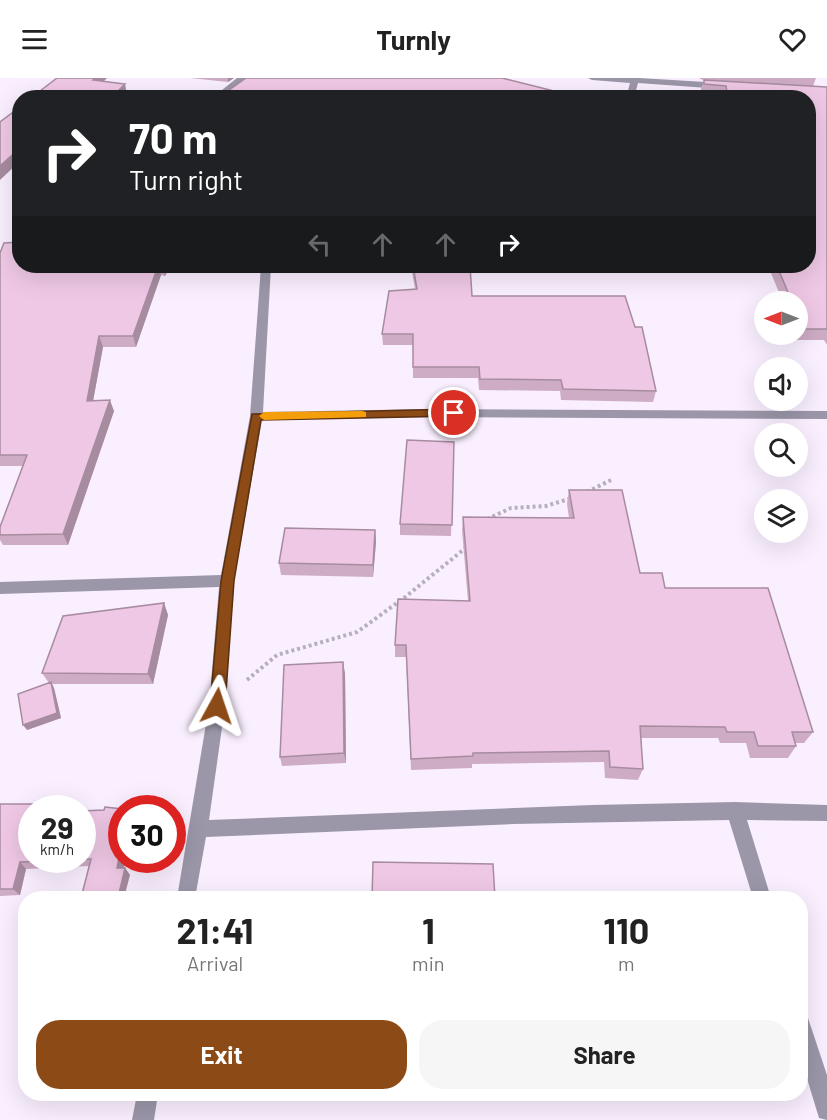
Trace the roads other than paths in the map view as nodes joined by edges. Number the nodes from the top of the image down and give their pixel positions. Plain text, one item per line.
1 (242, 78) edge
2 (592, 78) edge
3 (635, 79) edge
4 (736, 87) edge
5 (226, 90) edge
6 (266, 273) edge
7 (827, 415) edge
8 (256, 416) junction
9 (227, 581) junction
10 (0, 588) edge
11 (735, 810) junction
12 (827, 813) edge
13 (199, 829) junction
14 (187, 891) edge
15 (760, 891) edge
16 (808, 1048) edge
17 (147, 1101) edge
18 (827, 1110) edge
19 (143, 1120) edge

1 - 5 street
2 - 3 street
3 - 4 street
6 - 8 street
7 - 8 street
8 - 9 street
9 - 10 street
9 - 13 street
11 - 12 street
11 - 13 street
11 - 15 street
13 - 14 street
16 - 18 street
17 - 19 street

